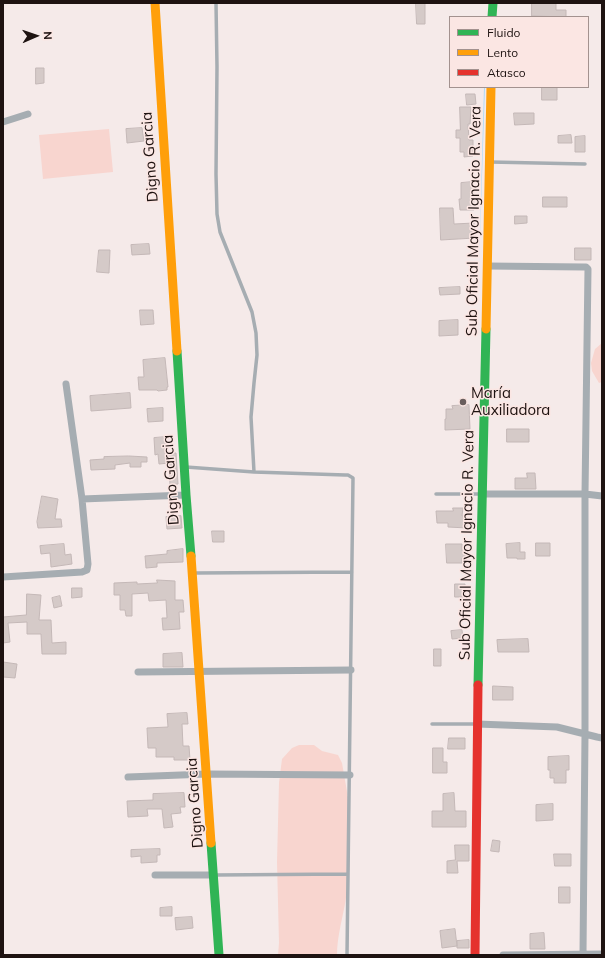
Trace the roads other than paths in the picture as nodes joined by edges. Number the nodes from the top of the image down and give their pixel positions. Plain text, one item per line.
1 (154, 3) edge
2 (216, 3) edge
3 (493, 3) edge
4 (492, 16) edge
5 (491, 88) edge
6 (28, 114) dead end
7 (3, 122) edge
8 (489, 162) junction
9 (585, 164) dead end
10 (487, 266) junction
11 (66, 384) dead end
12 (184, 467) junction
13 (254, 472) junction
14 (436, 494) dead end
15 (482, 494) junction
16 (585, 494) junction
17 (186, 495) junction
18 (602, 496) edge
19 (82, 499) junction
20 (352, 572) junction
21 (193, 573) junction
22 (3, 577) edge
23 (351, 670) junction
24 (138, 672) dead end
25 (200, 672) junction
26 (432, 724) dead end
27 (477, 724) junction
28 (585, 734) junction
29 (602, 738) edge
30 (207, 774) junction
31 (350, 775) junction
32 (128, 777) dead end
33 (348, 874) junction
34 (154, 875) dead end
35 (214, 875) junction
36 (602, 954) edge
37 (219, 955) edge
38 (348, 955) edge
39 (475, 955) edge
40 (503, 955) edge
41 (583, 955) edge

1 - 12 street, Digno Garcia
2 - 13 lane
3 - 4 street
5 - 8 street, Sub Oficial Mayor Ignacio R. Vera
6 - 7 street
8 - 9 lane
8 - 10 street, Sub Oficial Mayor Ignacio R. Vera
10 - 15 street, Sub Oficial Mayor Ignacio R. Vera
10 - 16 street
11 - 19 street
12 - 13 lane
12 - 17 street, Digno Garcia
13 - 20 lane
14 - 15 lane
15 - 16 street
15 - 27 street, Sub Oficial Mayor Ignacio R. Vera
16 - 18 street
16 - 28 street
17 - 19 street
17 - 21 street, Digno Garcia
19 - 22 street
20 - 21 lane
20 - 23 lane
21 - 25 street, Digno Garcia
23 - 25 street
23 - 31 lane
24 - 25 street
25 - 30 street, Digno Garcia
26 - 27 lane
27 - 28 street
27 - 39 street, Sub Oficial Mayor Ignacio R. Vera
28 - 29 street
28 - 41 street
30 - 31 street
30 - 32 street
30 - 35 street, Digno Garcia
31 - 33 lane
33 - 35 lane
33 - 38 lane
34 - 35 street
35 - 37 street, Digno Garcia
36 - 41 street
40 - 41 street

